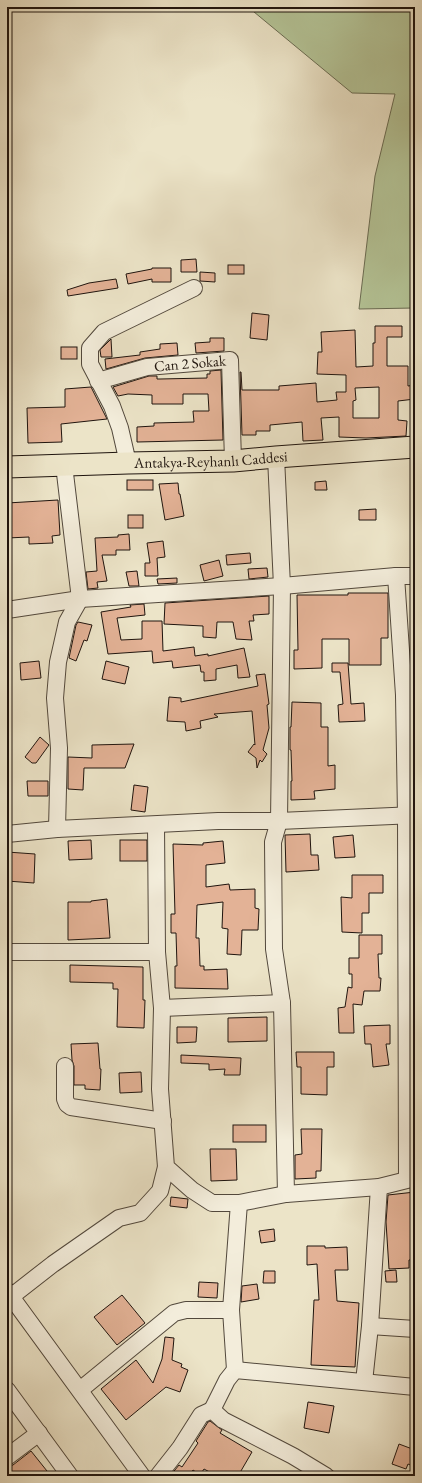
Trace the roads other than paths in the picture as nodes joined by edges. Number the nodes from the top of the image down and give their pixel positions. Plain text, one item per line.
1 (194, 288) dead end
2 (98, 381) junction
3 (415, 447) edge
4 (276, 457) junction
5 (233, 461) junction
6 (128, 463) junction
7 (64, 465) junction
8 (7, 467) edge
9 (396, 576) junction
10 (415, 576) edge
11 (282, 586) junction
12 (80, 599) junction
13 (7, 610) edge
14 (409, 695) edge
15 (410, 815) edge
16 (279, 821) junction
17 (156, 825) junction
18 (57, 829) junction
19 (7, 834) edge
20 (410, 932) edge
21 (7, 952) edge
22 (157, 952) junction
23 (282, 1003) junction
24 (162, 1008) junction
25 (65, 1066) dead end
26 (163, 1120) junction
27 (166, 1167) junction
28 (411, 1179) edge
29 (379, 1187) junction
30 (286, 1194) junction
31 (239, 1204) junction
32 (9, 1293) edge
33 (231, 1310) junction
34 (370, 1326) junction
35 (415, 1329) edge
36 (235, 1370) junction
37 (364, 1382) junction
38 (415, 1387) edge
39 (7, 1390) edge
40 (80, 1390) junction
41 (212, 1410) junction
42 (39, 1433) junction
43 (7, 1457) edge
44 (70, 1476) edge
45 (142, 1476) edge
46 (158, 1476) edge
47 (326, 1476) edge

1 - 2 street
2 - 5 street, Can 2 Sokak
2 - 6 street
3 - 4 main road, Antakya-Reyhanlı Caddesi
4 - 5 main road, Antakya-Reyhanlı Caddesi
4 - 11 street
5 - 6 main road, Antakya-Reyhanlı Caddesi
6 - 7 main road, Antakya-Reyhanlı Caddesi
7 - 8 main road, Antakya-Reyhanlı Caddesi
7 - 12 street
9 - 10 street
9 - 11 street
9 - 14 street
11 - 12 street
11 - 16 street
12 - 13 street
12 - 18 street
14 - 15 street
15 - 16 street
15 - 20 street
16 - 17 street
16 - 23 street
17 - 18 street
17 - 22 street
18 - 19 street
20 - 28 street
21 - 22 street
22 - 24 street
23 - 24 street
23 - 30 street
24 - 26 street
25 - 26 street
26 - 27 street
27 - 31 street
27 - 32 street
28 - 29 street
29 - 30 street
29 - 34 street
30 - 31 street
31 - 33 street
32 - 40 street
33 - 36 street
33 - 40 street
34 - 35 street
34 - 37 street
36 - 37 street
36 - 41 street
37 - 38 street
39 - 42 street
40 - 45 street
41 - 46 street
41 - 47 street
42 - 43 street
42 - 44 street

